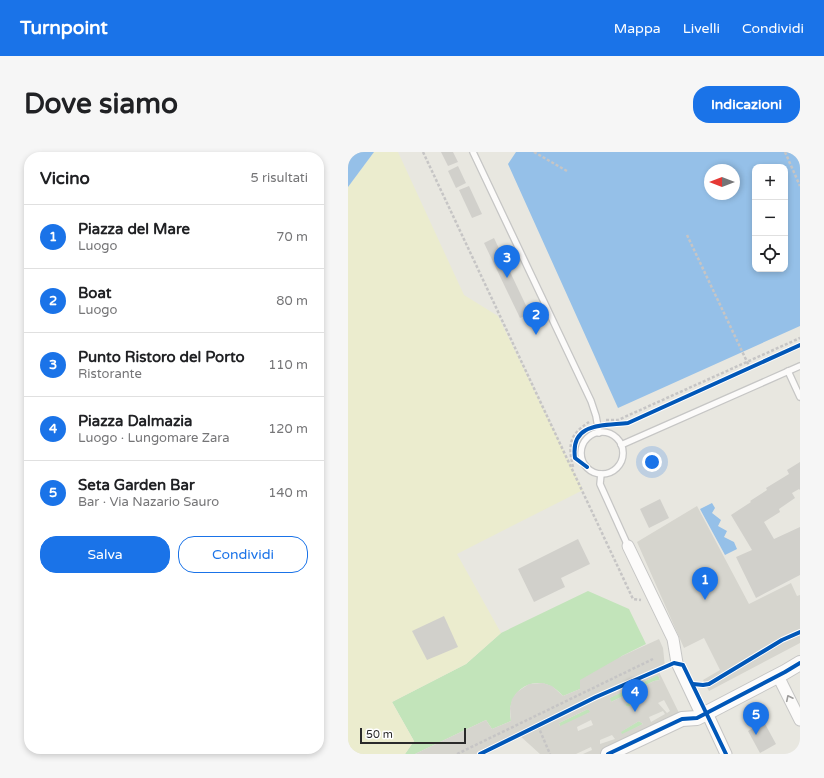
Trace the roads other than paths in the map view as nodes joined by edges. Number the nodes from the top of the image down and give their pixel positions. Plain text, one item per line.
1 (473, 152) edge
2 (800, 366) edge
3 (788, 371) junction
4 (800, 397) edge
5 (599, 433) junction
6 (621, 445) junction
7 (601, 474) junction
8 (628, 546) joint
9 (800, 663) edge
10 (778, 676) junction
11 (705, 714) junction
12 (800, 720) edge
13 (612, 753) edge
14 (726, 754) edge

1 - 5 lane
2 - 3 lane
3 - 4 lane
3 - 6 lane
5 - 6 lane
5 - 7 lane
6 - 7 lane
7 - 8 lane
8 - 11 street
9 - 10 street
10 - 11 street
12 -> 10 street
11 - 13 street
11 - 14 street

